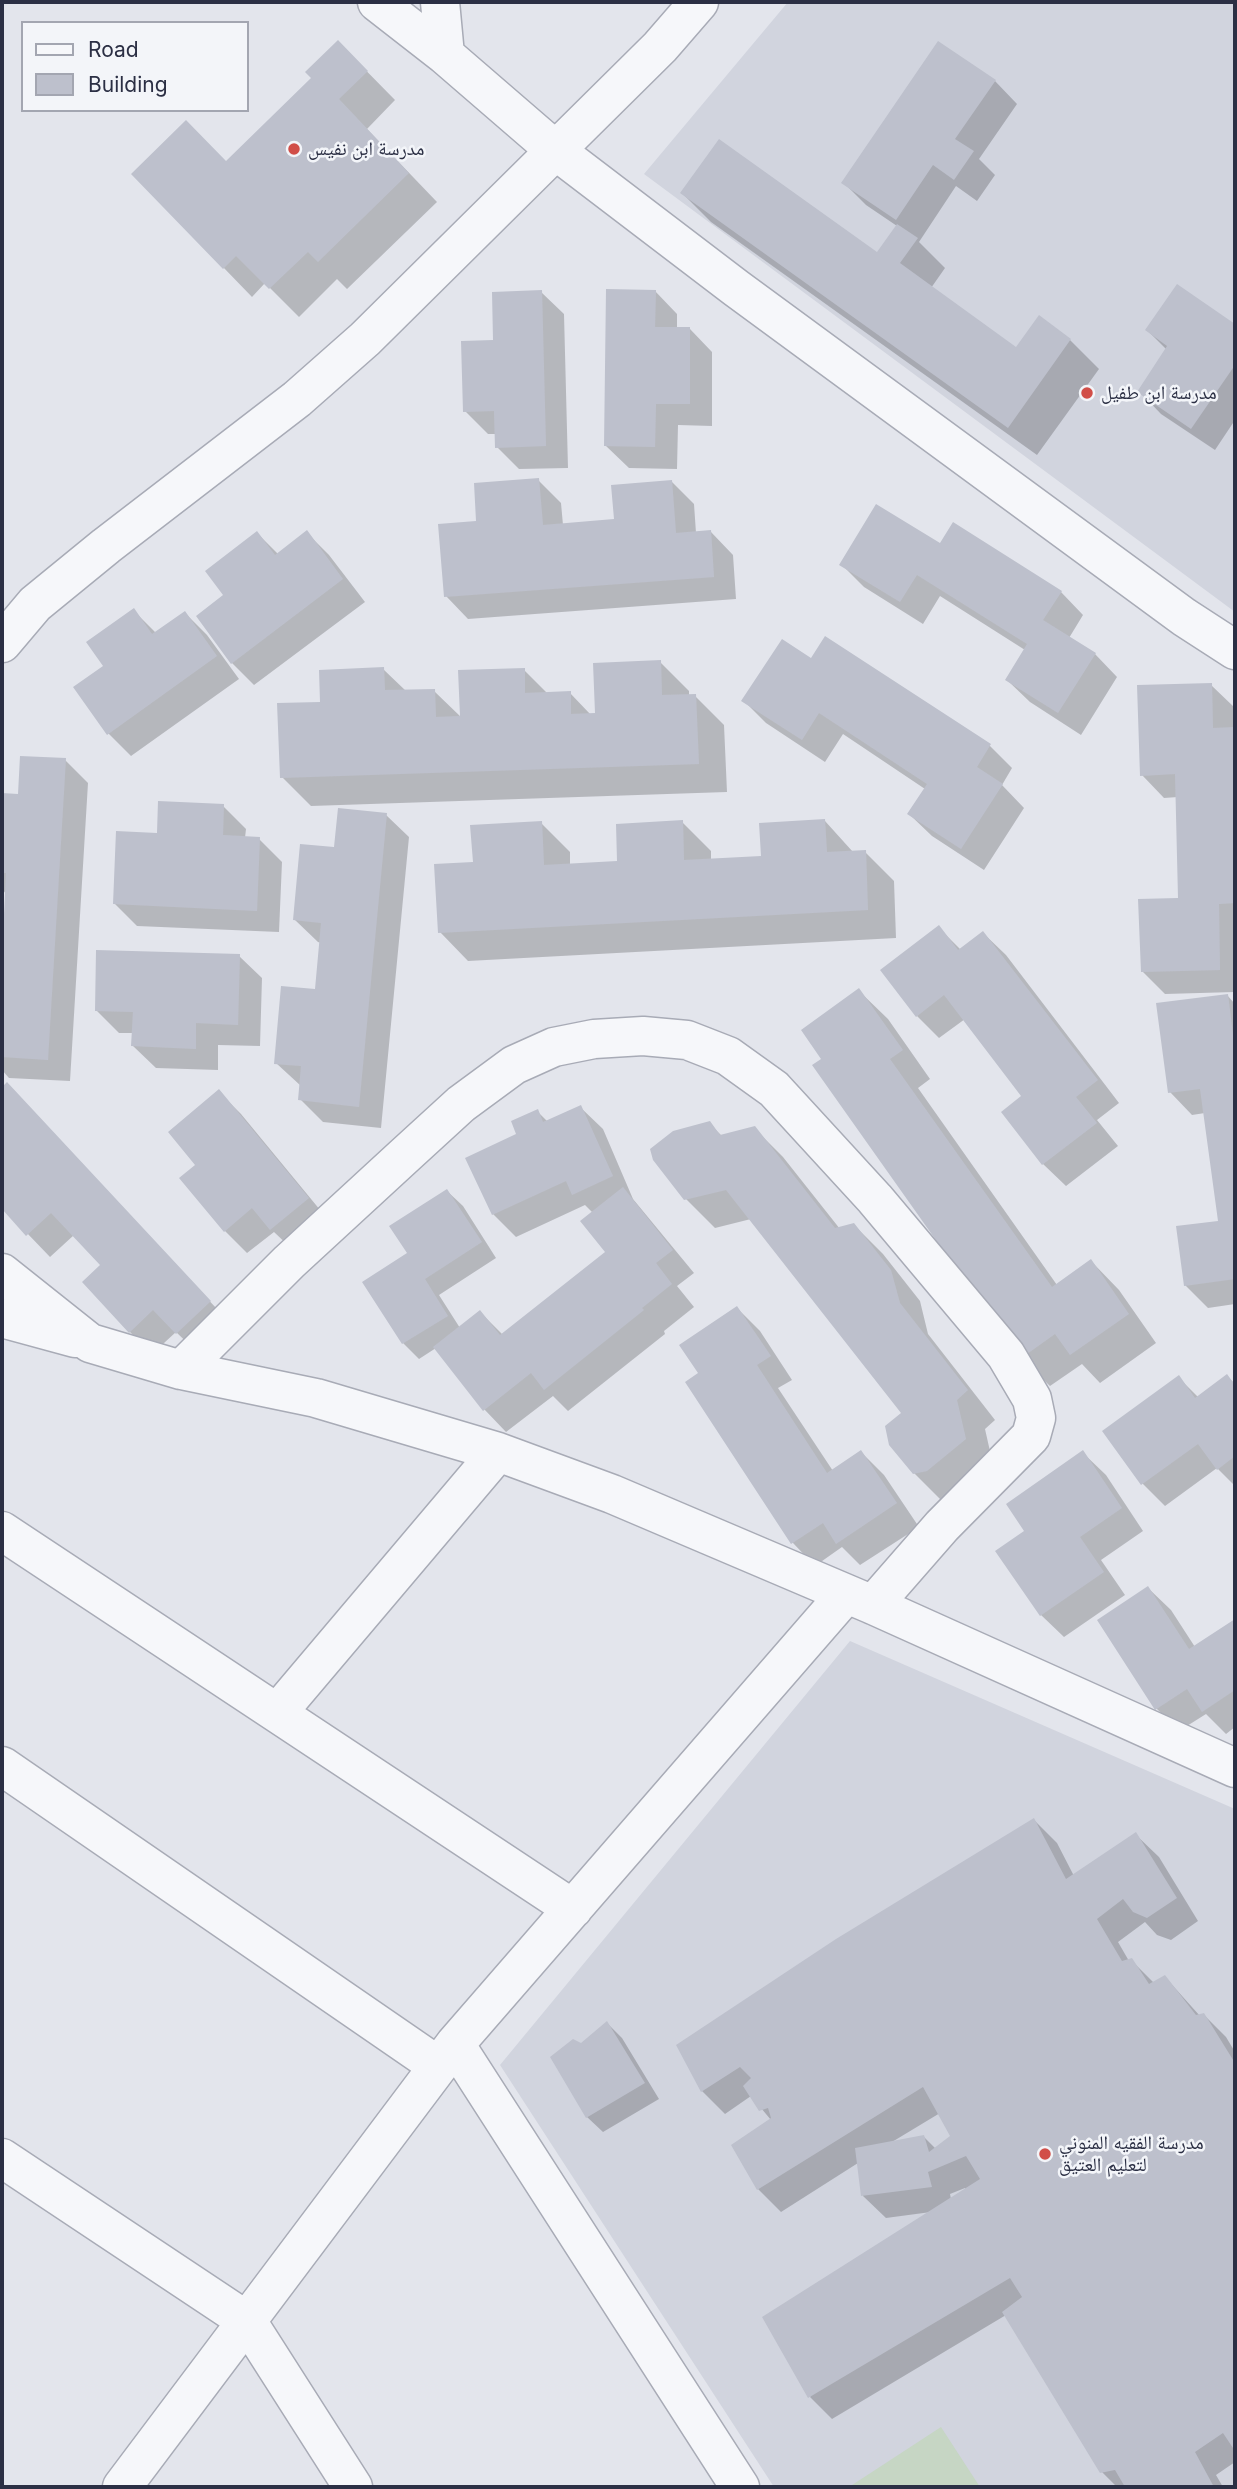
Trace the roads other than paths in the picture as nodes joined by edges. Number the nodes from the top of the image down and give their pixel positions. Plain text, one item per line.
1 (377, 2) edge
2 (440, 2) edge
3 (699, 2) edge
4 (445, 55) junction
5 (555, 150) junction
6 (2, 643) edge
7 (1235, 650) edge
8 (2, 1273) edge
9 (2, 1318) edge
10 (90, 1343) junction
11 (181, 1370) junction
12 (498, 1452) junction
13 (2, 1531) edge
14 (859, 1600) junction
15 (278, 1713) junction
16 (2, 1766) edge
17 (1235, 1768) edge
18 (573, 1909) junction
19 (447, 2055) junction
20 (2, 2158) edge
21 (247, 2322) junction
22 (122, 2487) edge
23 (353, 2487) edge
24 (740, 2487) edge

1 - 4 street
2 - 4 street
3 - 5 street
4 - 5 street
5 - 6 street
5 - 7 street
8 - 10 street
9 - 10 street
10 - 11 street
11 - 12 street
11 - 14 street
12 - 14 street
12 - 15 street
13 - 15 street
14 - 17 street
14 - 18 street
15 - 18 street
16 - 19 street
18 - 19 street
19 - 21 street
19 - 24 street
20 - 21 street
21 - 22 street
21 - 23 street

